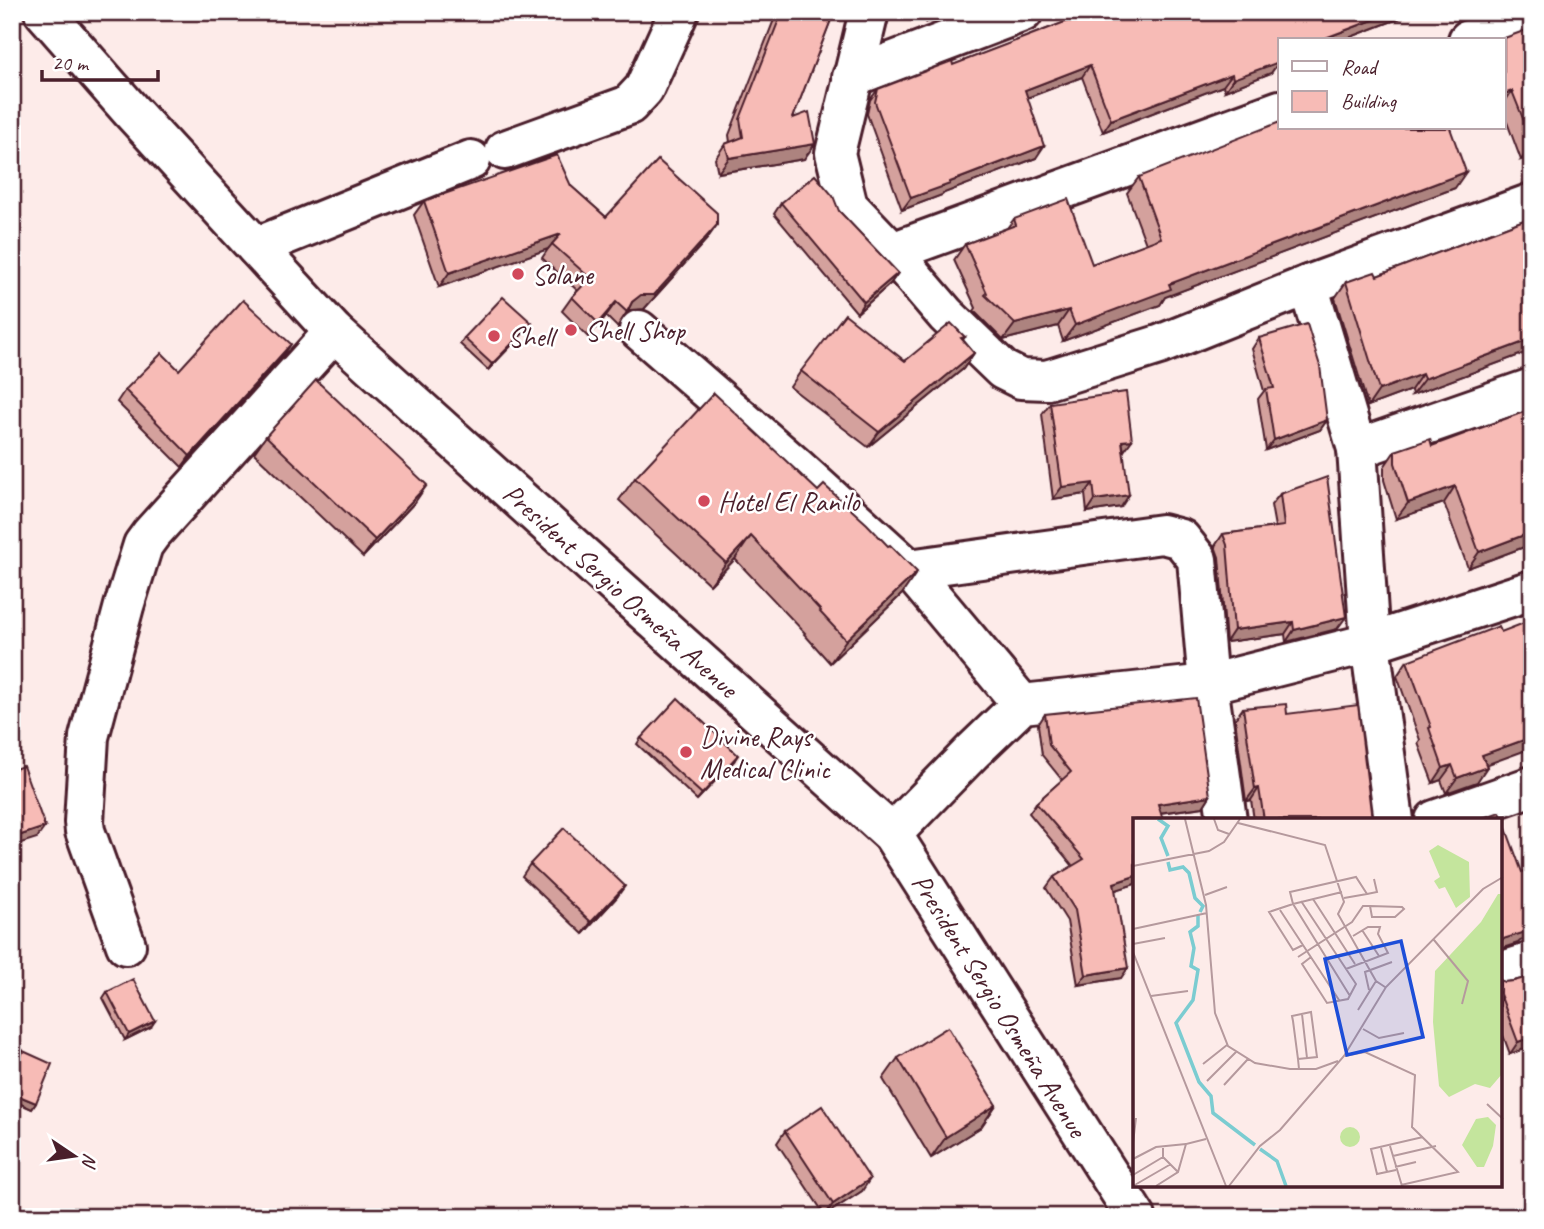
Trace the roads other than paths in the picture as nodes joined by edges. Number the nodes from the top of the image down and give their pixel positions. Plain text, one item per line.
1 (44, 12) edge
2 (679, 12) edge
3 (869, 12) edge
4 (1023, 12) edge
5 (1532, 17) edge
6 (1474, 38) edge
7 (852, 77) junction
8 (1278, 111) edge
9 (1532, 203) edge
10 (256, 247) junction
11 (892, 253) junction
12 (1308, 285) junction
13 (639, 330) dead end
14 (334, 332) junction
15 (1532, 388) edge
16 (1357, 449) junction
17 (909, 569) junction
18 (1532, 590) edge
19 (1370, 643) junction
20 (1208, 684) junction
21 (1022, 704) junction
22 (1532, 786) edge
23 (1227, 818) edge
24 (1394, 818) edge
25 (1441, 818) edge
26 (892, 834) junction
27 (126, 945) dead end
28 (1532, 962) edge
29 (1502, 971) edge
30 (1136, 1217) edge

1 - 10 street, President Sergio Osmeña Avenue
2 - 10 street
3 - 7 street
4 - 7 street
5 - 6 street
7 - 11 street
8 - 11 street
9 - 12 street
10 - 14 street, President Sergio Osmeña Avenue
11 - 12 street
12 - 16 street
13 - 17 street
14 - 26 street, President Sergio Osmeña Avenue
14 - 27 street
15 - 16 street
16 - 19 street
17 - 20 street
17 - 21 street
18 - 19 street
19 - 20 street
19 - 24 street
20 - 21 street
20 - 23 street
21 - 26 street
22 - 25 street
26 - 30 street, President Sergio Osmeña Avenue
28 - 29 street

